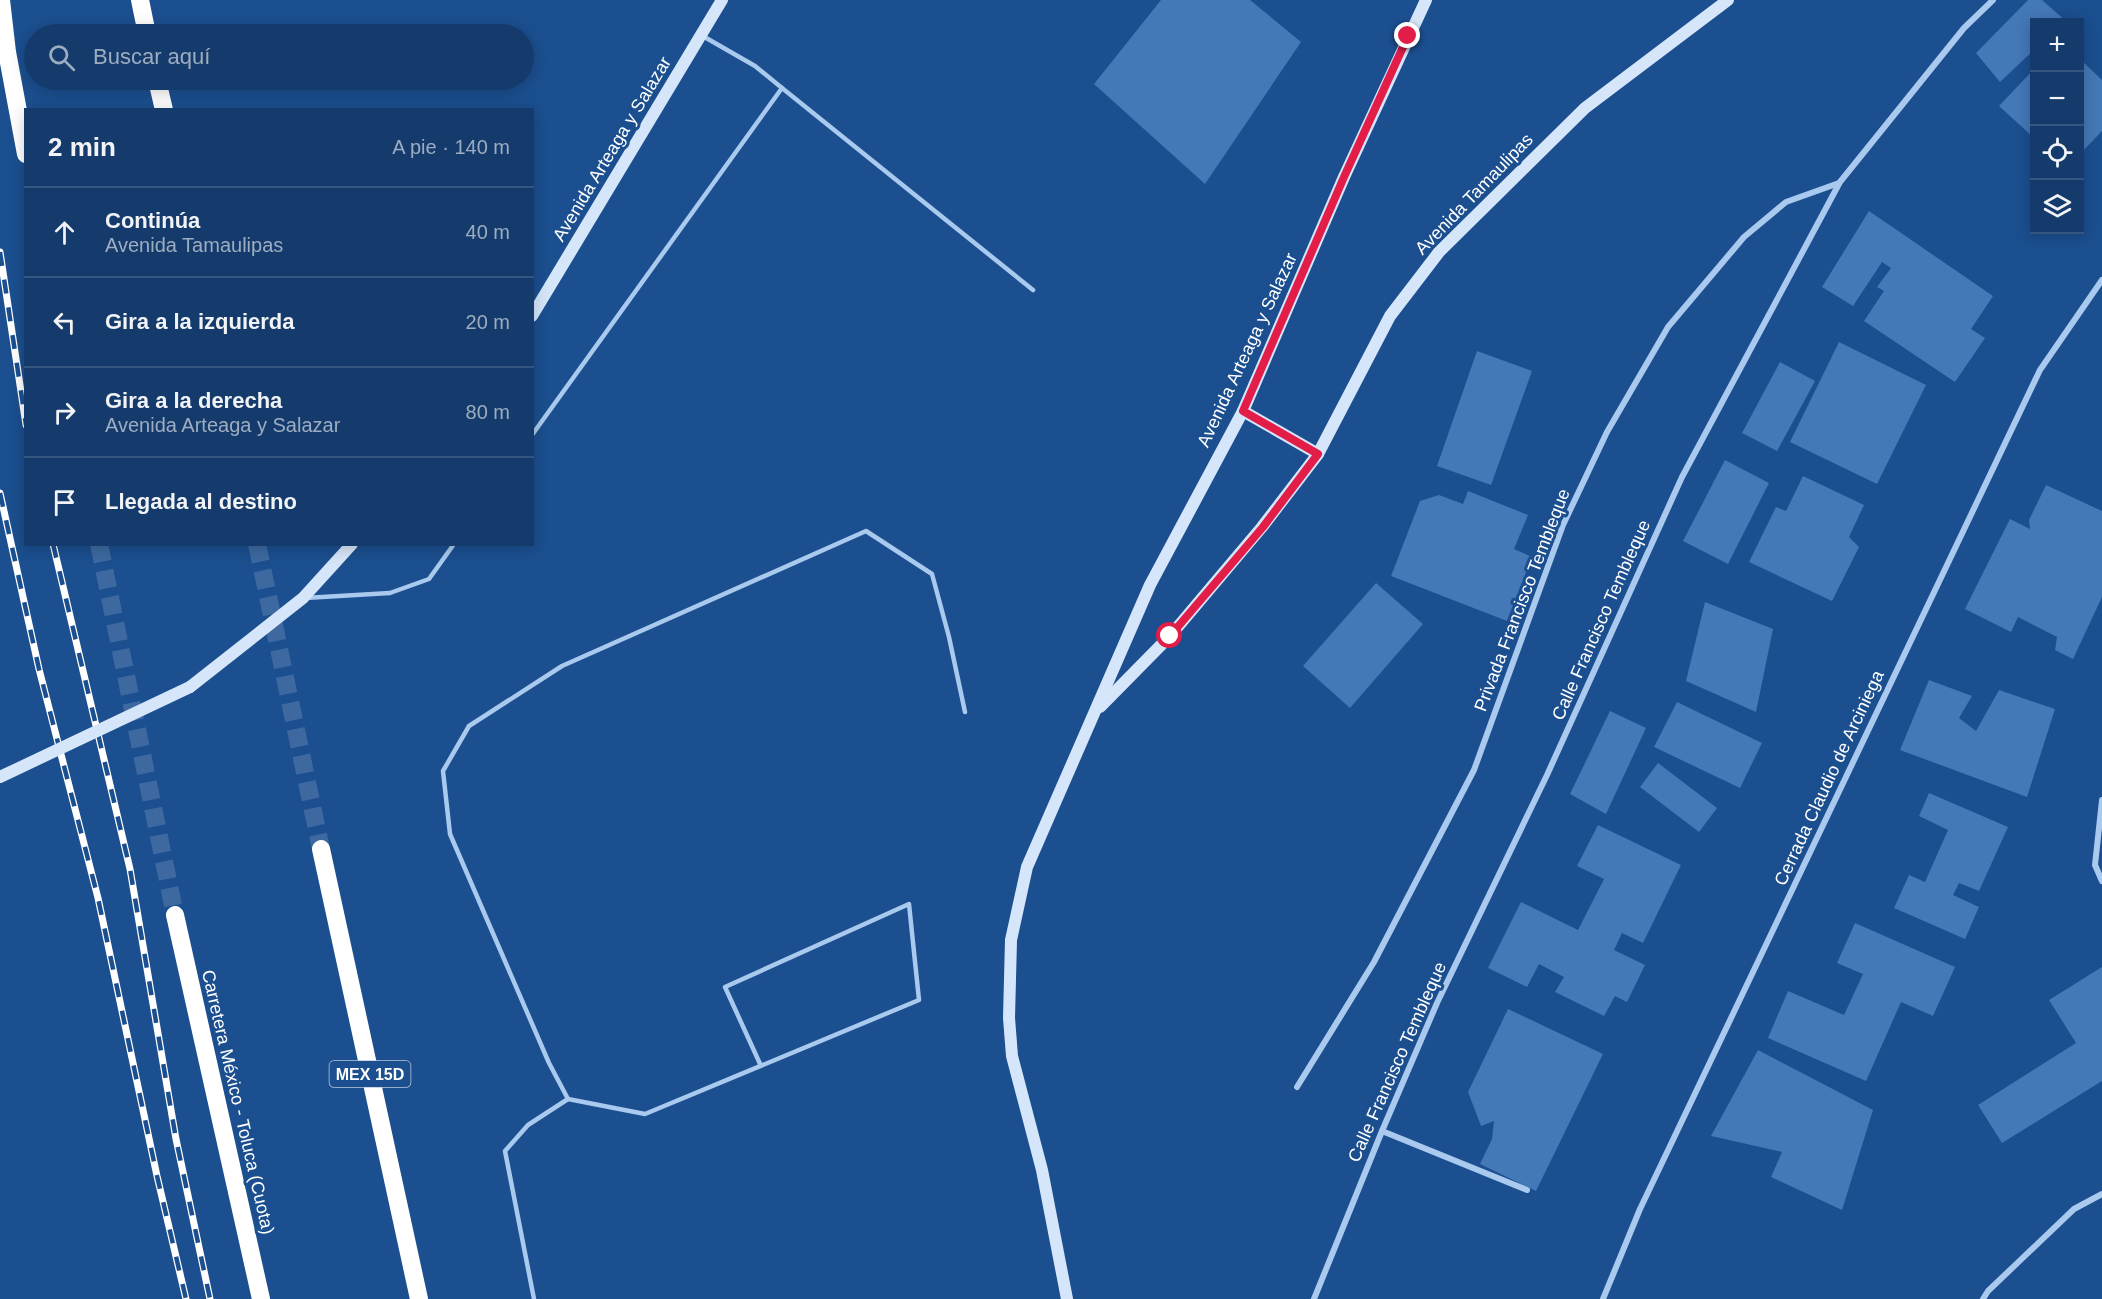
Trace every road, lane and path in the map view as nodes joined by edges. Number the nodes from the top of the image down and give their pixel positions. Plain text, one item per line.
1 (1, 0) edge
2 (140, 0) edge
3 (722, 0) edge
4 (1426, 0) edge
5 (1728, 0) edge
6 (1993, 0) edge
7 (145, 24) edge
8 (700, 35) junction
9 (782, 88) junction
10 (159, 90) edge
11 (164, 108) edge
12 (24, 143) edge
13 (1840, 182) junction
14 (2102, 280) edge
15 (1033, 290) dead end
16 (534, 313) edge
17 (1243, 411) junction
18 (534, 432) edge
19 (1318, 454) junction
20 (350, 546) edge
21 (453, 546) edge
22 (303, 598) junction
23 (965, 712) dead end
24 (1095, 712) junction
25 (0, 777) edge
26 (2102, 800) edge
27 (321, 849) tunnel mouth
28 (2102, 881) edge
29 (175, 915) tunnel mouth
30 (761, 1066) junction
31 (1297, 1087) dead end
32 (568, 1098) junction
33 (1382, 1131) junction
34 (1527, 1190) dead end
35 (2102, 1194) edge
36 (261, 1299) edge
37 (418, 1299) edge
38 (534, 1299) edge
39 (1067, 1299) edge
40 (1314, 1299) edge
41 (1603, 1299) edge
42 (1983, 1299) edge

1 - 12 highway
2 - 7 highway
3 - 8 street, Avenida Arteaga y Salazar
4 - 17 street, Avenida Arteaga y Salazar
5 - 19 street, Avenida Tamaulipas
6 - 13 street, Calle Francisco Tembleque
8 - 9 lane
8 - 16 street, Avenida Arteaga y Salazar
9 - 15 lane
9 - 18 lane
10 - 11 highway
13 - 31 street, Privada Francisco Tembleque
13 - 33 street, Calle Francisco Tembleque
14 - 41 street, Cerrada Claudio de Arciniega
17 - 19 street
17 - 24 street, Avenida Arteaga y Salazar
19 - 24 street, Avenida Tamaulipas
20 - 22 street
21 - 22 lane
22 - 25 street, bridge
23 - 32 lane
24 - 39 street, Avenida Arteaga y Salazar
26 - 28 street
27 - 37 highway, MEX 15D
29 - 36 highway, Carretera México - Toluca (Cuota)
30 - 30 lane
30 - 32 lane
32 - 38 lane
33 - 34 street
33 - 40 street, Calle Francisco Tembleque
35 - 42 street

